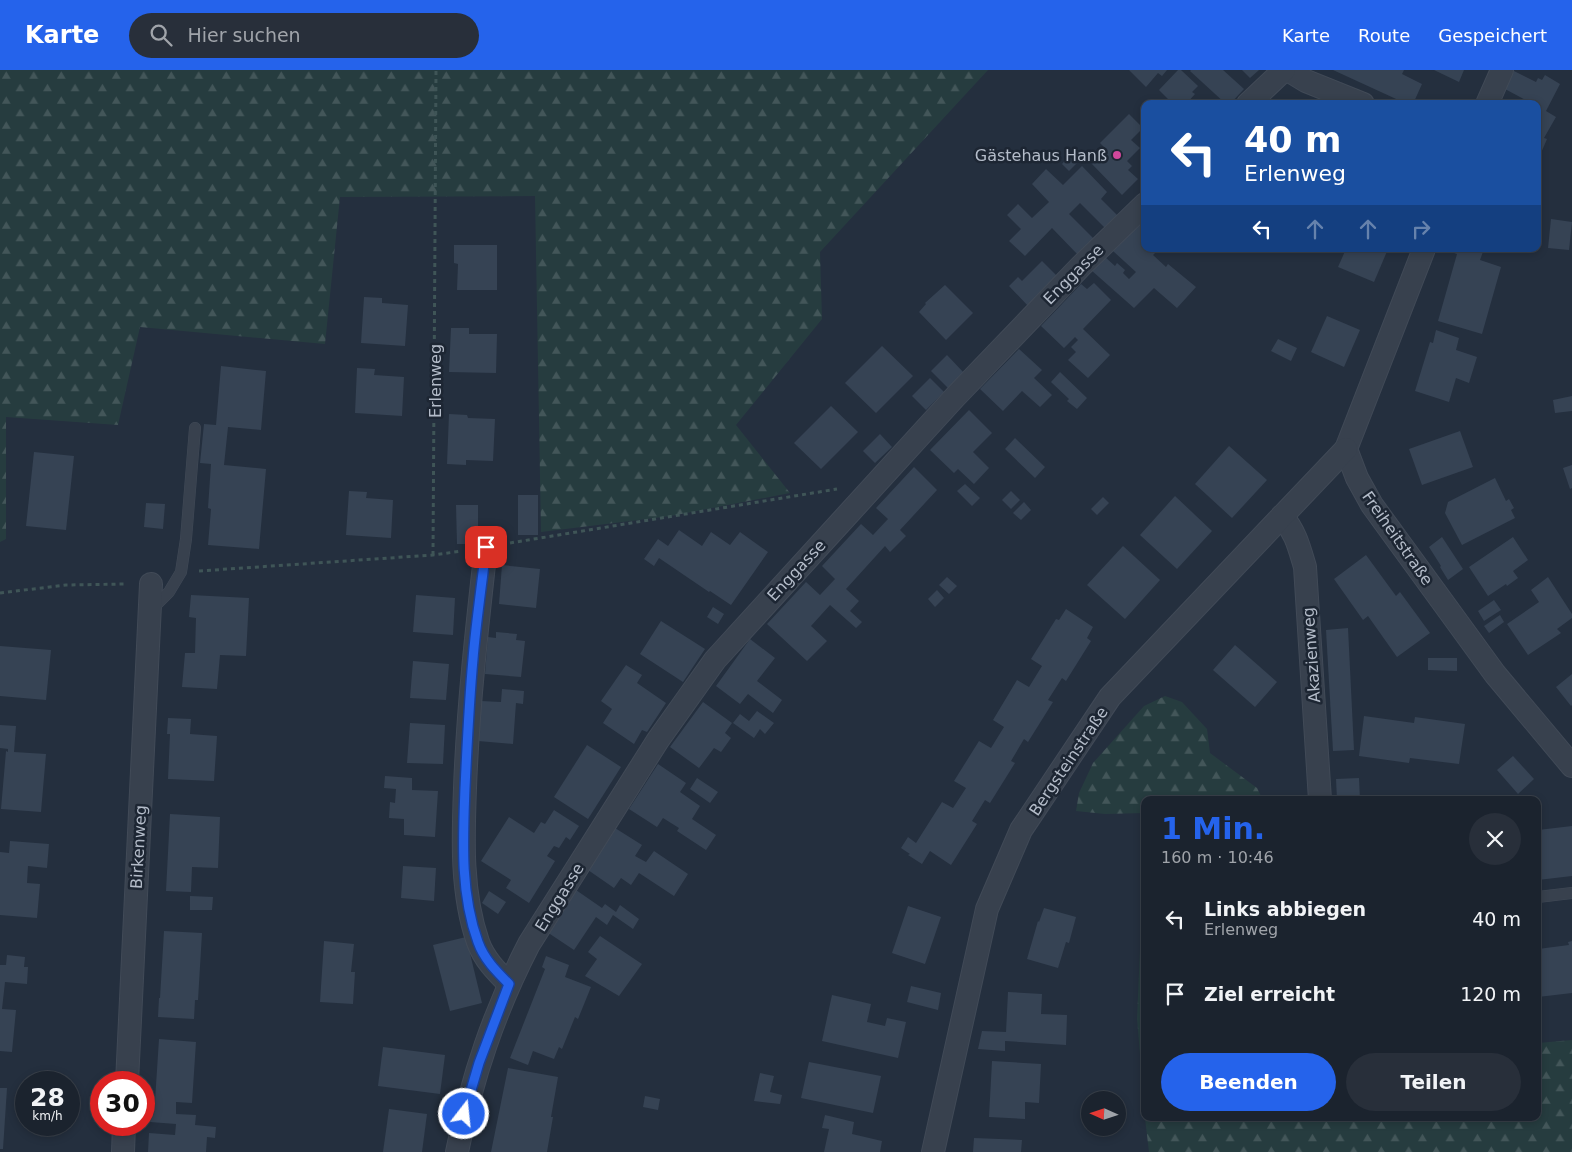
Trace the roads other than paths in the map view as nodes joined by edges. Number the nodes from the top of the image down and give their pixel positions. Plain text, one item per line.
1 (1284, 70) edge
2 (1502, 70) edge
3 (1302, 74) edge
4 (1252, 100) edge
5 (1355, 100) edge
6 (1489, 100) edge
7 (1141, 208) edge
8 (1423, 252) edge
9 (195, 428) dead end
10 (1346, 449) junction
11 (1282, 516) junction
12 (486, 547) road end
13 (151, 584) road end
14 (150, 611) junction
15 (1572, 766) edge
16 (1320, 796) edge
17 (1572, 893) edge
18 (1541, 897) edge
19 (509, 984) junction
20 (127, 1071) edge
21 (124, 1136) edge
22 (123, 1152) edge
23 (457, 1152) edge
24 (933, 1152) edge

1 - 4 street
2 - 6 street
3 - 5 street
7 - 19 street, Enggasse
8 - 10 street
9 - 14 lane
10 - 11 street, Bergsteinstraße
10 - 15 street, Freiheitstraße
11 - 16 street, Akazienweg
11 - 24 street, Bergsteinstraße
12 - 19 street
13 - 14 street, Birkenweg
14 - 20 street, Birkenweg
17 - 18 lane
19 - 23 street, Enggasse
21 - 22 street

